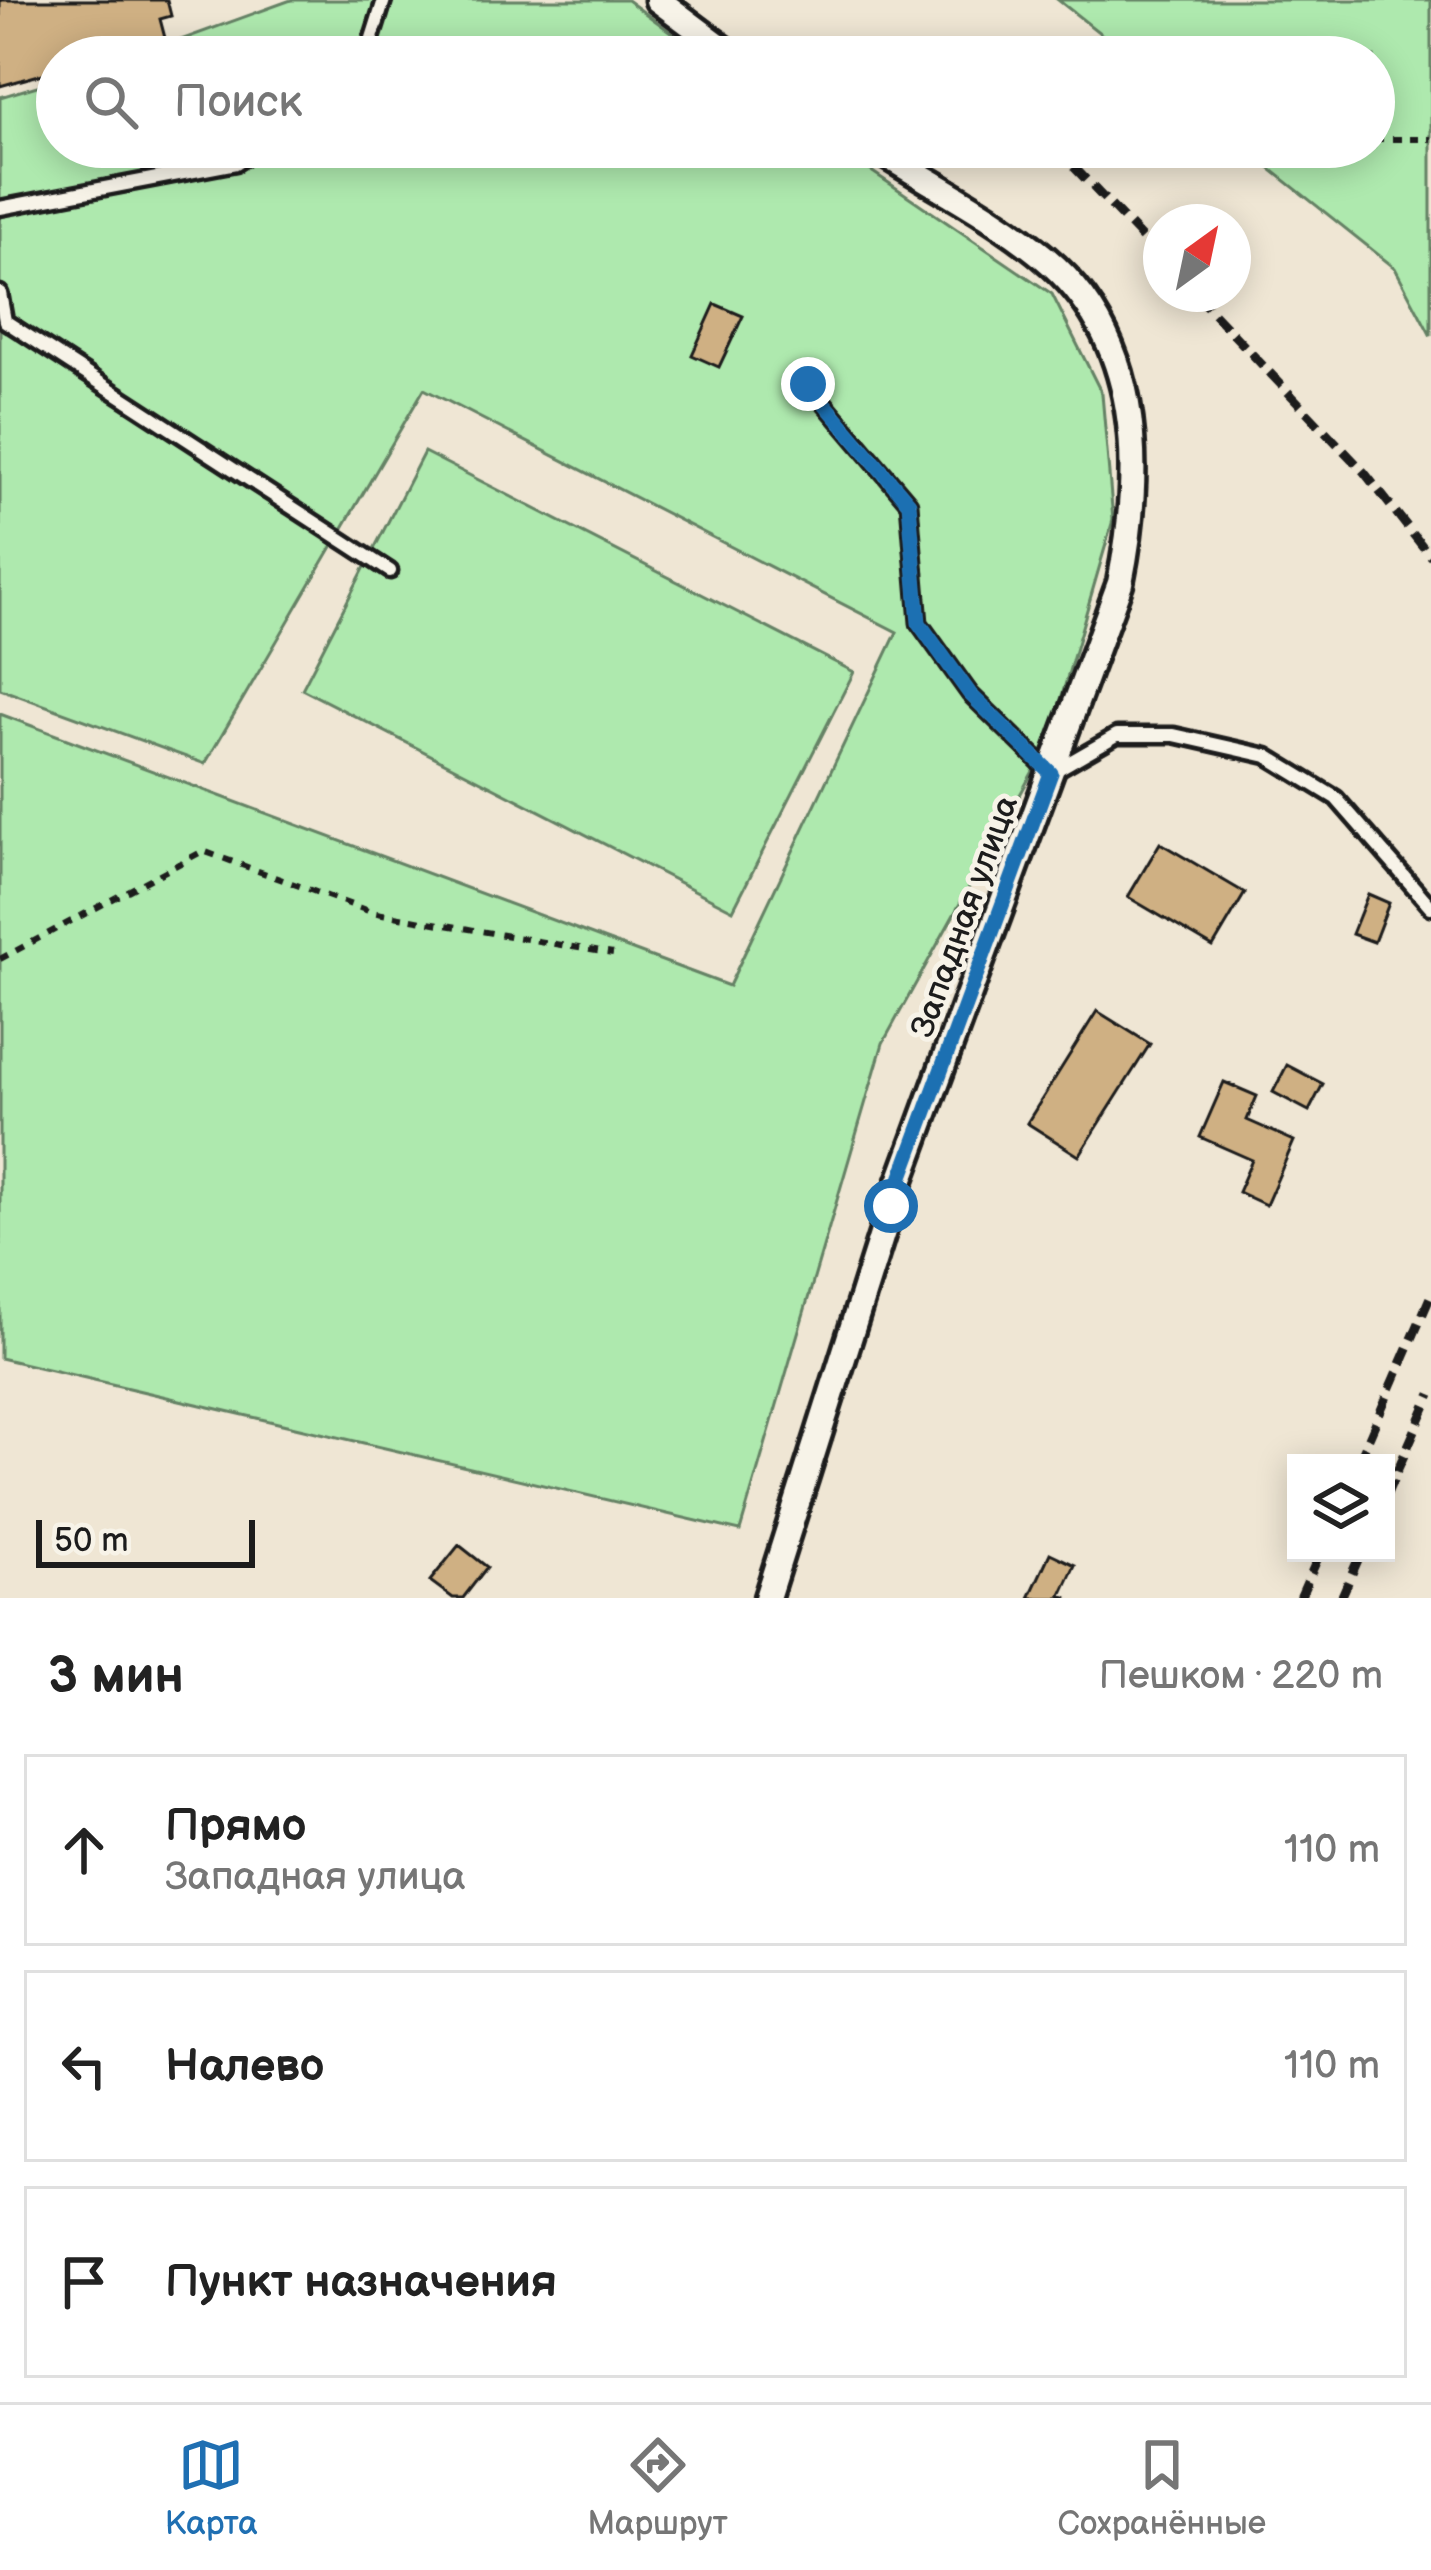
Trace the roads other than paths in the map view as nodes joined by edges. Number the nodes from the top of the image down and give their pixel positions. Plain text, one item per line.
1 (384, 0) edge
2 (658, 0) edge
3 (372, 36) edge
4 (706, 36) edge
5 (210, 168) edge
6 (907, 168) edge
7 (0, 208) edge
8 (0, 293) edge
9 (808, 384) dead end
10 (390, 571) dead end
11 (1051, 773) junction
12 (1431, 908) edge
13 (767, 1598) edge

1 - 3 lane
2 - 4 street
5 - 7 lane
6 - 11 street, Западная улица
8 - 10 lane
9 - 11 lane
11 - 12 lane
11 - 13 street, Западная улица

